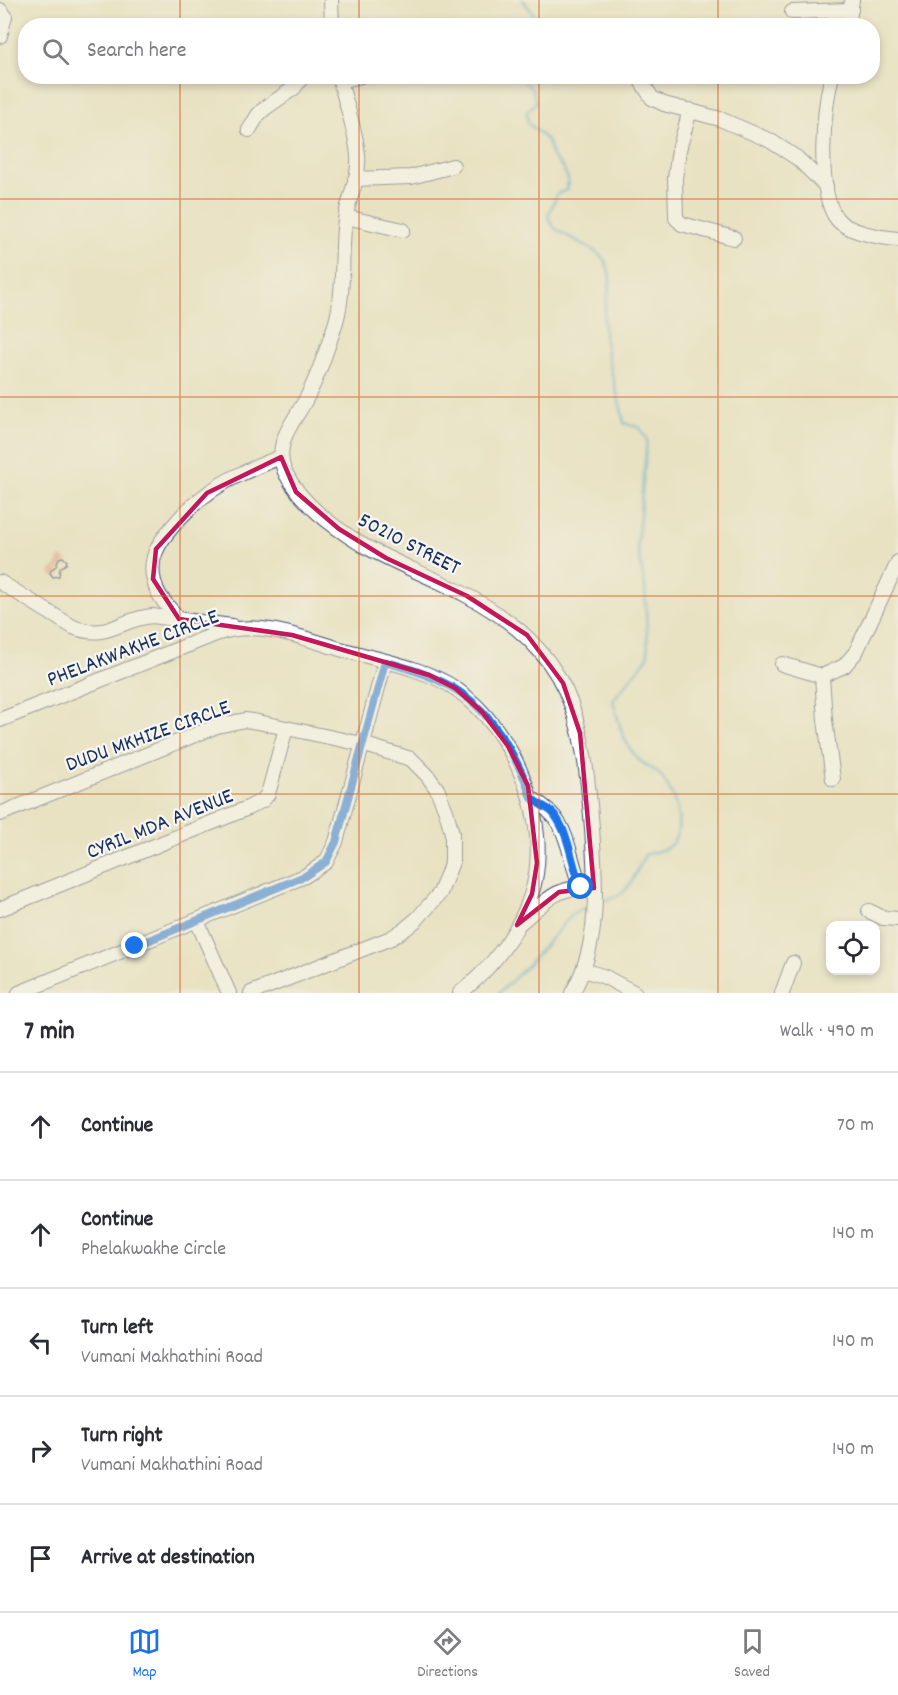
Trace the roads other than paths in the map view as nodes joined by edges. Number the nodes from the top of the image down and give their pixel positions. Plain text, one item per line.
1 (331, 0) edge
2 (852, 5) edge
3 (0, 10) edge
4 (792, 12) dead end
5 (332, 18) edge
6 (0, 36) edge
7 (297, 84) edge
8 (341, 84) edge
9 (643, 84) edge
10 (831, 84) edge
11 (690, 110) junction
12 (249, 130) dead end
13 (453, 166) dead end
14 (355, 179) junction
15 (826, 186) junction
16 (346, 217) junction
17 (403, 230) dead end
18 (734, 238) dead end
19 (898, 239) edge
20 (281, 457) junction
21 (898, 562) edge
22 (0, 582) edge
23 (179, 619) junction
24 (247, 627) junction
25 (385, 662) junction
26 (783, 664) dead end
27 (822, 676) junction
28 (0, 720) edge
29 (286, 728) junction
30 (362, 744) junction
31 (832, 779) dead end
32 (531, 798) junction
33 (0, 814) edge
34 (588, 887) junction
35 (0, 909) edge
36 (869, 911) dead end
37 (898, 919) edge
38 (197, 921) junction
39 (518, 925) junction
40 (793, 963) dead end
41 (584, 970) junction
42 (19, 993) edge
43 (229, 993) edge
44 (251, 993) edge
45 (459, 993) edge
46 (572, 993) edge
47 (635, 993) edge
48 (782, 993) edge

1 - 5 street
2 - 4 street
3 - 6 street
7 - 12 street
8 - 14 street
9 - 11 street
10 - 15 street
11 - 15 street
11 - 18 street
13 - 14 street
14 - 16 street
15 - 19 street
16 - 17 street
16 - 20 street
20 - 23 street
20 - 34 street, 50210 STREET
21 - 27 street
22 - 23 street
23 - 24 street
24 - 25 street, PHELAKWAKHE CIRCLE
24 - 28 street, PHELAKWAKHE CIRCLE
25 - 30 street
25 - 32 street, PHELAKWAKHE CIRCLE
26 - 27 street
27 - 31 street
29 - 30 street, DUDU MKHIZE CIRCLE
29 - 33 street, DUDU MKHIZE CIRCLE
29 - 35 street, CYRIL MDA AVENUE
30 - 38 street
30 - 44 street, DUDU MKHIZE CIRCLE
32 - 34 street
32 - 39 street, PHELAKWAKHE CIRCLE
34 - 39 street
34 - 41 street, 50210 STREET
36 - 37 street
38 - 42 street
38 - 43 street
39 - 45 street, PHELAKWAKHE CIRCLE
40 - 48 street
41 - 46 street, 50210 STREET
41 - 47 street

